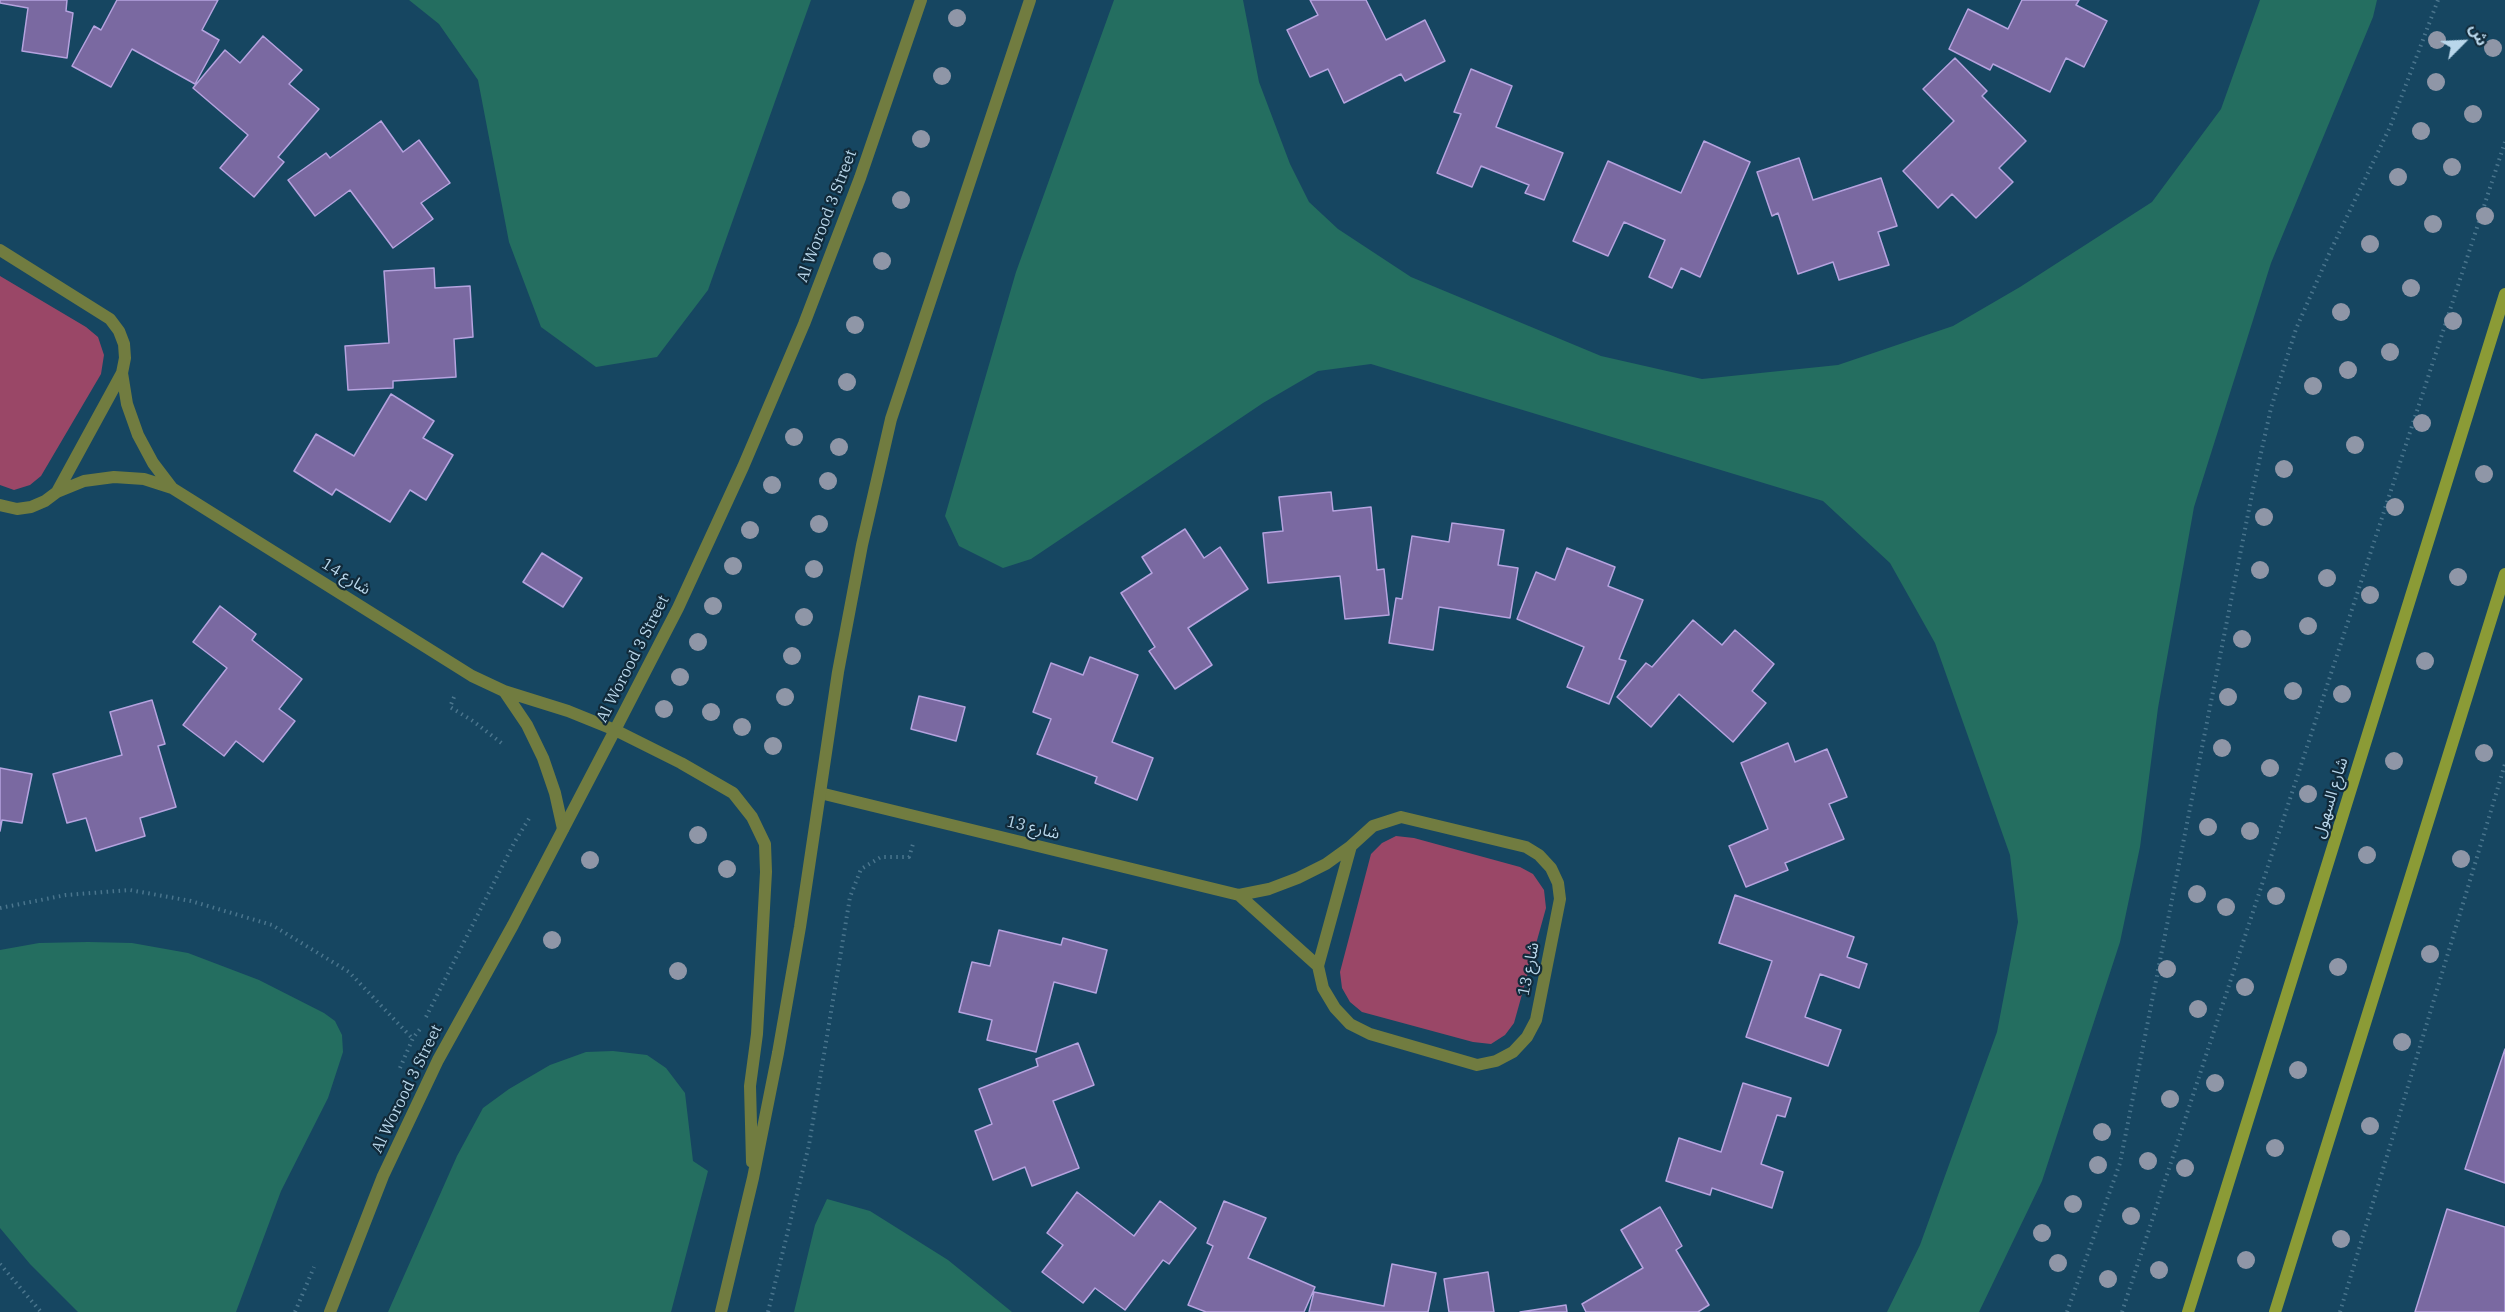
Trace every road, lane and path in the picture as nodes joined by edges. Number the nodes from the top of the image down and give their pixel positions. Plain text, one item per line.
1 (921, 0) edge
2 (1030, 0) edge
3 (2438, 0) edge
4 (2505, 142) edge
5 (0, 250) edge
6 (2505, 294) edge
7 (123, 373) junction
8 (172, 488) junction
9 (57, 492) junction
10 (0, 505) edge
11 (2505, 574) edge
12 (472, 676) junction
13 (504, 691) junction
14 (615, 730) junction
15 (506, 747) dead end
16 (2505, 764) edge
17 (819, 793) junction
18 (529, 809) dead end
19 (919, 817) junction
20 (563, 829) junction
21 (1351, 846) junction
22 (1239, 895) junction
23 (0, 908) edge
24 (1318, 966) junction
25 (413, 1038) junction
26 (438, 1060) junction
27 (399, 1071) dead end
28 (753, 1178) junction
29 (318, 1257) dead end
30 (0, 1264) edge
31 (41, 1312) edge
32 (295, 1312) edge
33 (330, 1312) edge
34 (721, 1312) edge
35 (768, 1312) edge
36 (2067, 1312) edge
37 (2122, 1312) edge
38 (2188, 1312) edge
39 (2275, 1312) edge
40 (2340, 1312) edge

1 - 14 street, Al Worood 3 Street
2 - 17 street
3 - 36 path
4 - 37 path
5 - 7 street, شارع 14
6 - 38 main road, شارع السهول
7 - 8 street, شارع 14
7 - 9 street, شارع 14
8 - 9 street, شارع 14
8 - 12 street, شارع 14
9 - 10 street, شارع 14
11 - 39 main road
12 - 13 street, شارع 14
12 - 15 path
13 - 14 street, شارع 14
13 - 20 street
14 - 20 street, Al Worood 3 Street
14 - 28 street, شارع 14
16 - 40 path
17 - 19 street, شارع 13
17 - 28 street
18 - 25 path
19 - 22 street, شارع 13
19 - 35 path
20 - 26 street, Al Worood 3 Street
21 - 22 street, شارع 13
21 - 24 street
21 - 24 street, شارع 13
22 - 24 street, شارع 13
23 - 25 path
25 - 26 path
25 - 27 path
26 - 33 street, Al Worood 3 Street
28 - 34 street
29 - 32 path
30 - 31 path

